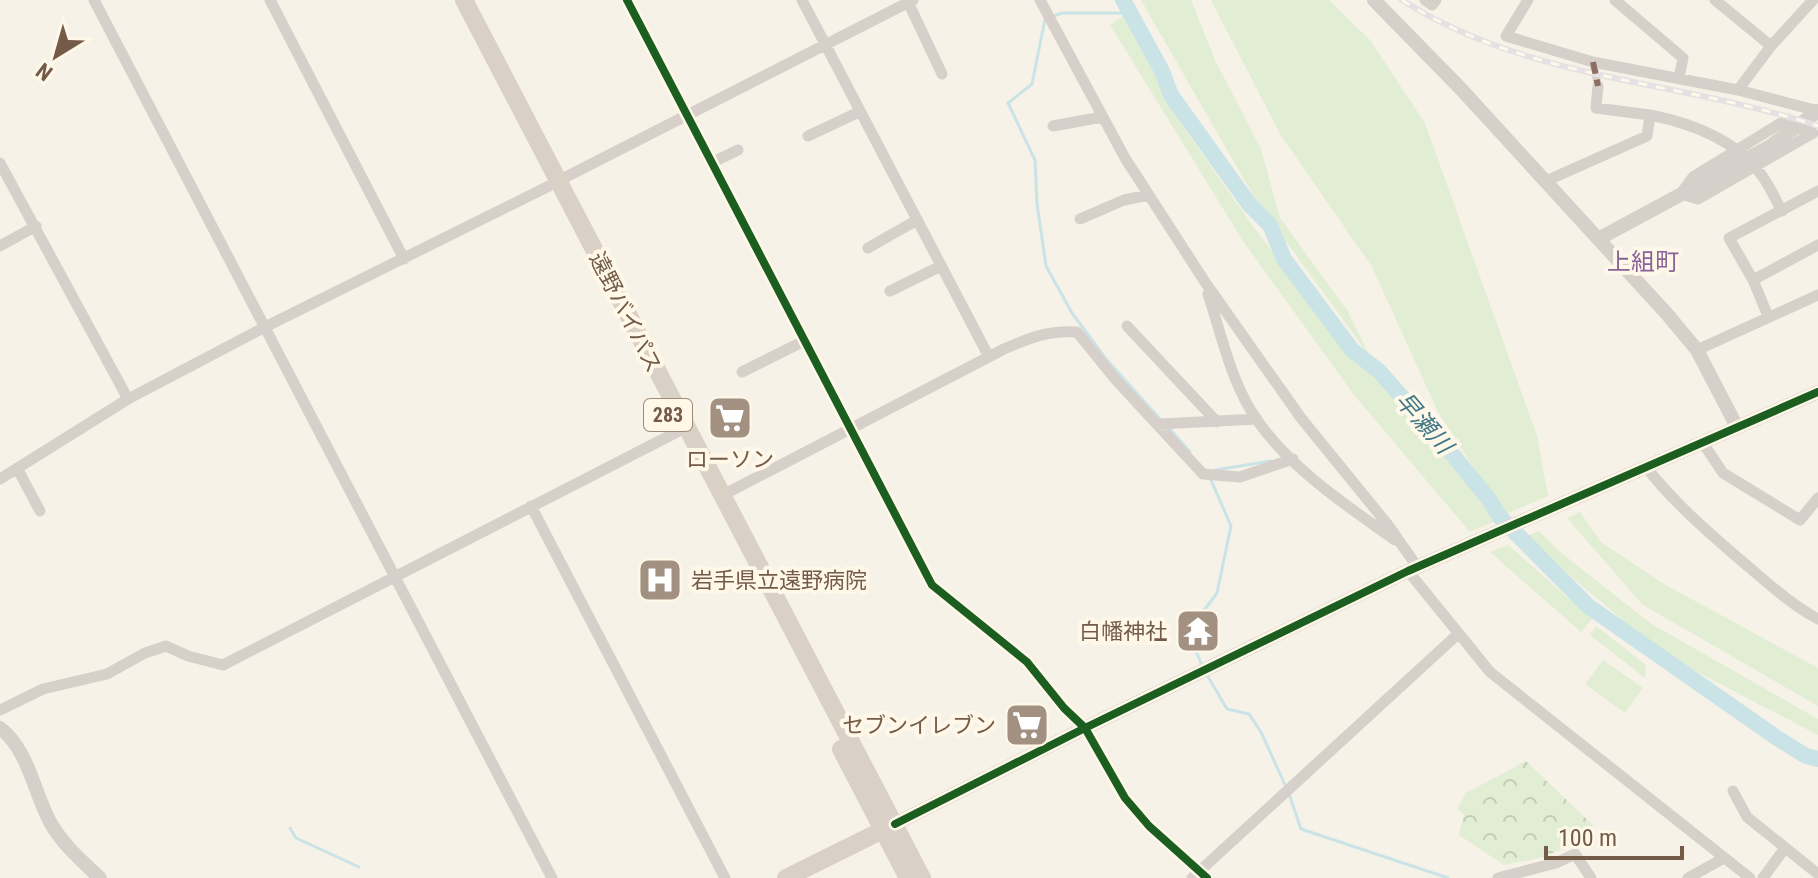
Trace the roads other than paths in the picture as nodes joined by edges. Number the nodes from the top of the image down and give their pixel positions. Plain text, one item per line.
1 (94, 0) edge
2 (270, 0) edge
3 (453, 0) edge
4 (464, 0) edge
5 (627, 0) edge
6 (802, 0) edge
7 (1040, 0) edge
8 (1374, 0) edge
9 (1425, 0) edge
10 (1436, 0) edge
11 (1528, 0) edge
12 (1615, 0) edge
13 (1715, 0) edge
14 (1813, 0) edge
15 (911, 1) edge
16 (824, 45) junction
17 (1771, 46) junction
18 (1593, 62) junction
19 (942, 74) dead end
20 (1679, 78) junction
21 (1598, 86) joint
22 (1738, 90) junction
23 (1818, 111) edge
24 (859, 112) junction
25 (1650, 115) junction
26 (688, 116) junction
27 (1102, 117) junction
28 (1053, 126) dead end
29 (1815, 134) edge
30 (808, 136) dead end
31 (1737, 149) junction
32 (738, 150) dead end
33 (0, 163) edge
34 (711, 163) junction
35 (1755, 167) junction
36 (1546, 181) junction
37 (554, 184) junction
38 (1818, 191) edge
39 (1149, 195) junction
40 (1680, 195) junction
41 (1782, 211) junction
42 (1080, 219) dead end
43 (917, 220) junction
44 (36, 226) junction
45 (1600, 238) junction
46 (1818, 245) edge
47 (0, 246) edge
48 (868, 248) dead end
49 (404, 259) junction
50 (941, 266) junction
51 (1753, 280) junction
52 (1205, 282) junction
53 (890, 291) dead end
54 (1818, 295) edge
55 (1768, 316) junction
56 (1127, 326) dead end
57 (263, 328) junction
58 (804, 341) junction
59 (1697, 350) junction
60 (989, 357) junction
61 (742, 372) dead end
62 (1818, 392) edge
63 (128, 399) junction
64 (1257, 419) junction
65 (1217, 422) junction
66 (1159, 424) junction
67 (1737, 427) junction
68 (849, 428) junction
69 (677, 432) junction
70 (1703, 443) junction
71 (1293, 459) junction
72 (1646, 467) junction
73 (17, 468) junction
74 (0, 479) edge
75 (721, 496) junction
76 (1818, 499) edge
77 (531, 506) junction
78 (40, 511) dead end
79 (1402, 545) junction
80 (1418, 568) junction
81 (393, 577) junction
82 (1818, 619) edge
83 (1458, 634) junction
84 (0, 710) edge
85 (0, 728) edge
86 (1085, 728) junction
87 (1733, 791) dead end
88 (889, 827) junction
89 (1785, 848) junction
90 (1724, 858) junction
91 (1818, 874) edge
92 (794, 876) edge
93 (1199, 876) edge
94 (100, 878) edge
95 (552, 878) edge
96 (725, 878) edge
97 (908, 878) edge
98 (922, 878) edge
99 (1498, 878) edge
100 (1591, 878) edge
101 (1688, 878) edge
102 (1750, 878) edge
103 (1763, 878) edge

1 - 57 street
2 - 49 street
3 - 37 highway, 遠野バイパス / 283
4 - 37 highway, 遠野バイパス / 283
5 - 26 street
6 - 16 street
7 - 27 street
8 - 36 street
9 - 10 street
11 - 18 street
12 - 20 street
13 - 17 street
14 - 17 street
15 - 16 street
15 - 19 street
16 - 24 street
16 - 26 street
17 - 22 street
18 - 20 street
18 - 21 street
20 - 22 street
21 - 25 street
22 - 23 street
23 - 40 street
24 - 30 street
24 - 43 street
25 - 31 street
25 - 36 street
26 - 34 street
26 - 37 street
27 - 28 street
27 - 39 street
29 - 31 street
29 - 35 street
31 - 35 street
31 - 40 street
32 - 34 street
33 - 44 street
34 - 58 street
35 - 40 street
35 - 41 street
36 - 45 street
37 - 49 street
37 - 69 highway, 遠野バイパス / 283
37 - 75 highway, 遠野バイパス / 283
38 - 41 street
39 - 42 street
39 - 52 street
40 - 45 street
41 - 51 street
43 - 48 street
43 - 50 street
44 - 47 street
44 - 63 street
45 - 59 street
46 - 51 street
49 - 57 street
50 - 53 street
50 - 60 street
51 - 55 street
52 - 64 street
52 - 79 street
54 - 55 street
55 - 59 street
56 - 65 street
57 - 63 street
57 - 81 street
58 - 61 street
58 - 68 street
59 - 67 street
60 - 66 street
60 - 68 street
62 - 67 street
63 - 73 street
64 - 65 street
64 - 71 street
65 - 66 street
66 - 71 street
67 - 70 street
68 - 75 street
68 - 86 street
69 - 77 street
69 - 88 highway, 遠野バイパス / 283
70 - 72 street
70 - 76 street
71 - 79 street
72 - 80 street
72 - 82 street
73 - 74 street
73 - 78 street
75 - 88 highway, 遠野バイパス / 283
77 - 81 street
77 - 96 street
79 - 80 street
80 - 83 street
80 - 86 street
81 - 84 street
81 - 95 street
83 - 90 street
83 - 93 street
85 - 94 street
86 - 88 street
86 - 93 street
87 - 89 street
88 - 92 highway
88 - 97 highway, 遠野バイパス / 283
88 - 98 highway, 遠野バイパス / 283
89 - 91 street
89 - 103 street
90 - 101 street
90 - 102 street
99 - 100 street

